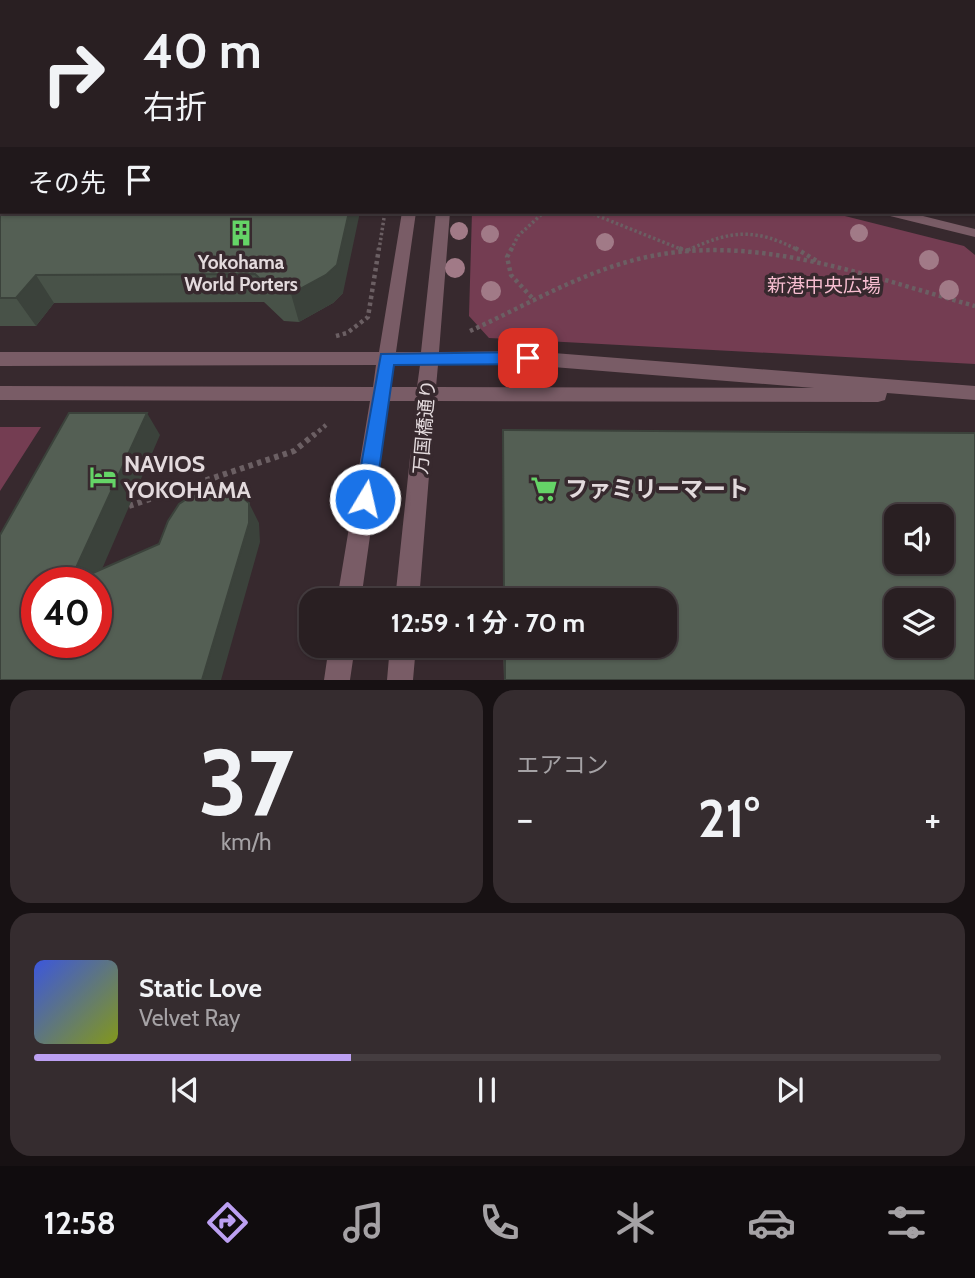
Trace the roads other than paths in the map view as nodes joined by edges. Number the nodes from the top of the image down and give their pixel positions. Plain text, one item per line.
1 (409, 214) edge
2 (443, 214) edge
3 (899, 214) edge
4 (975, 233) edge
5 (0, 359) edge
6 (387, 359) junction
7 (430, 359) junction
8 (0, 393) edge
9 (381, 393) junction
10 (427, 393) junction
11 (975, 394) edge
12 (351, 588) edge
13 (408, 588) edge
14 (340, 658) edge
15 (402, 658) edge
16 (337, 680) edge
17 (400, 680) edge

1 - 6 street
2 - 7 street, 万国橋通り
3 - 4 street
5 - 6 street
6 - 7 street
6 - 9 street
7 - 10 street, 万国橋通り
7 - 11 street
8 - 9 street
9 - 10 street
9 - 12 street
10 - 11 street
10 - 13 street, 万国橋通り
14 - 16 street
15 - 17 street

